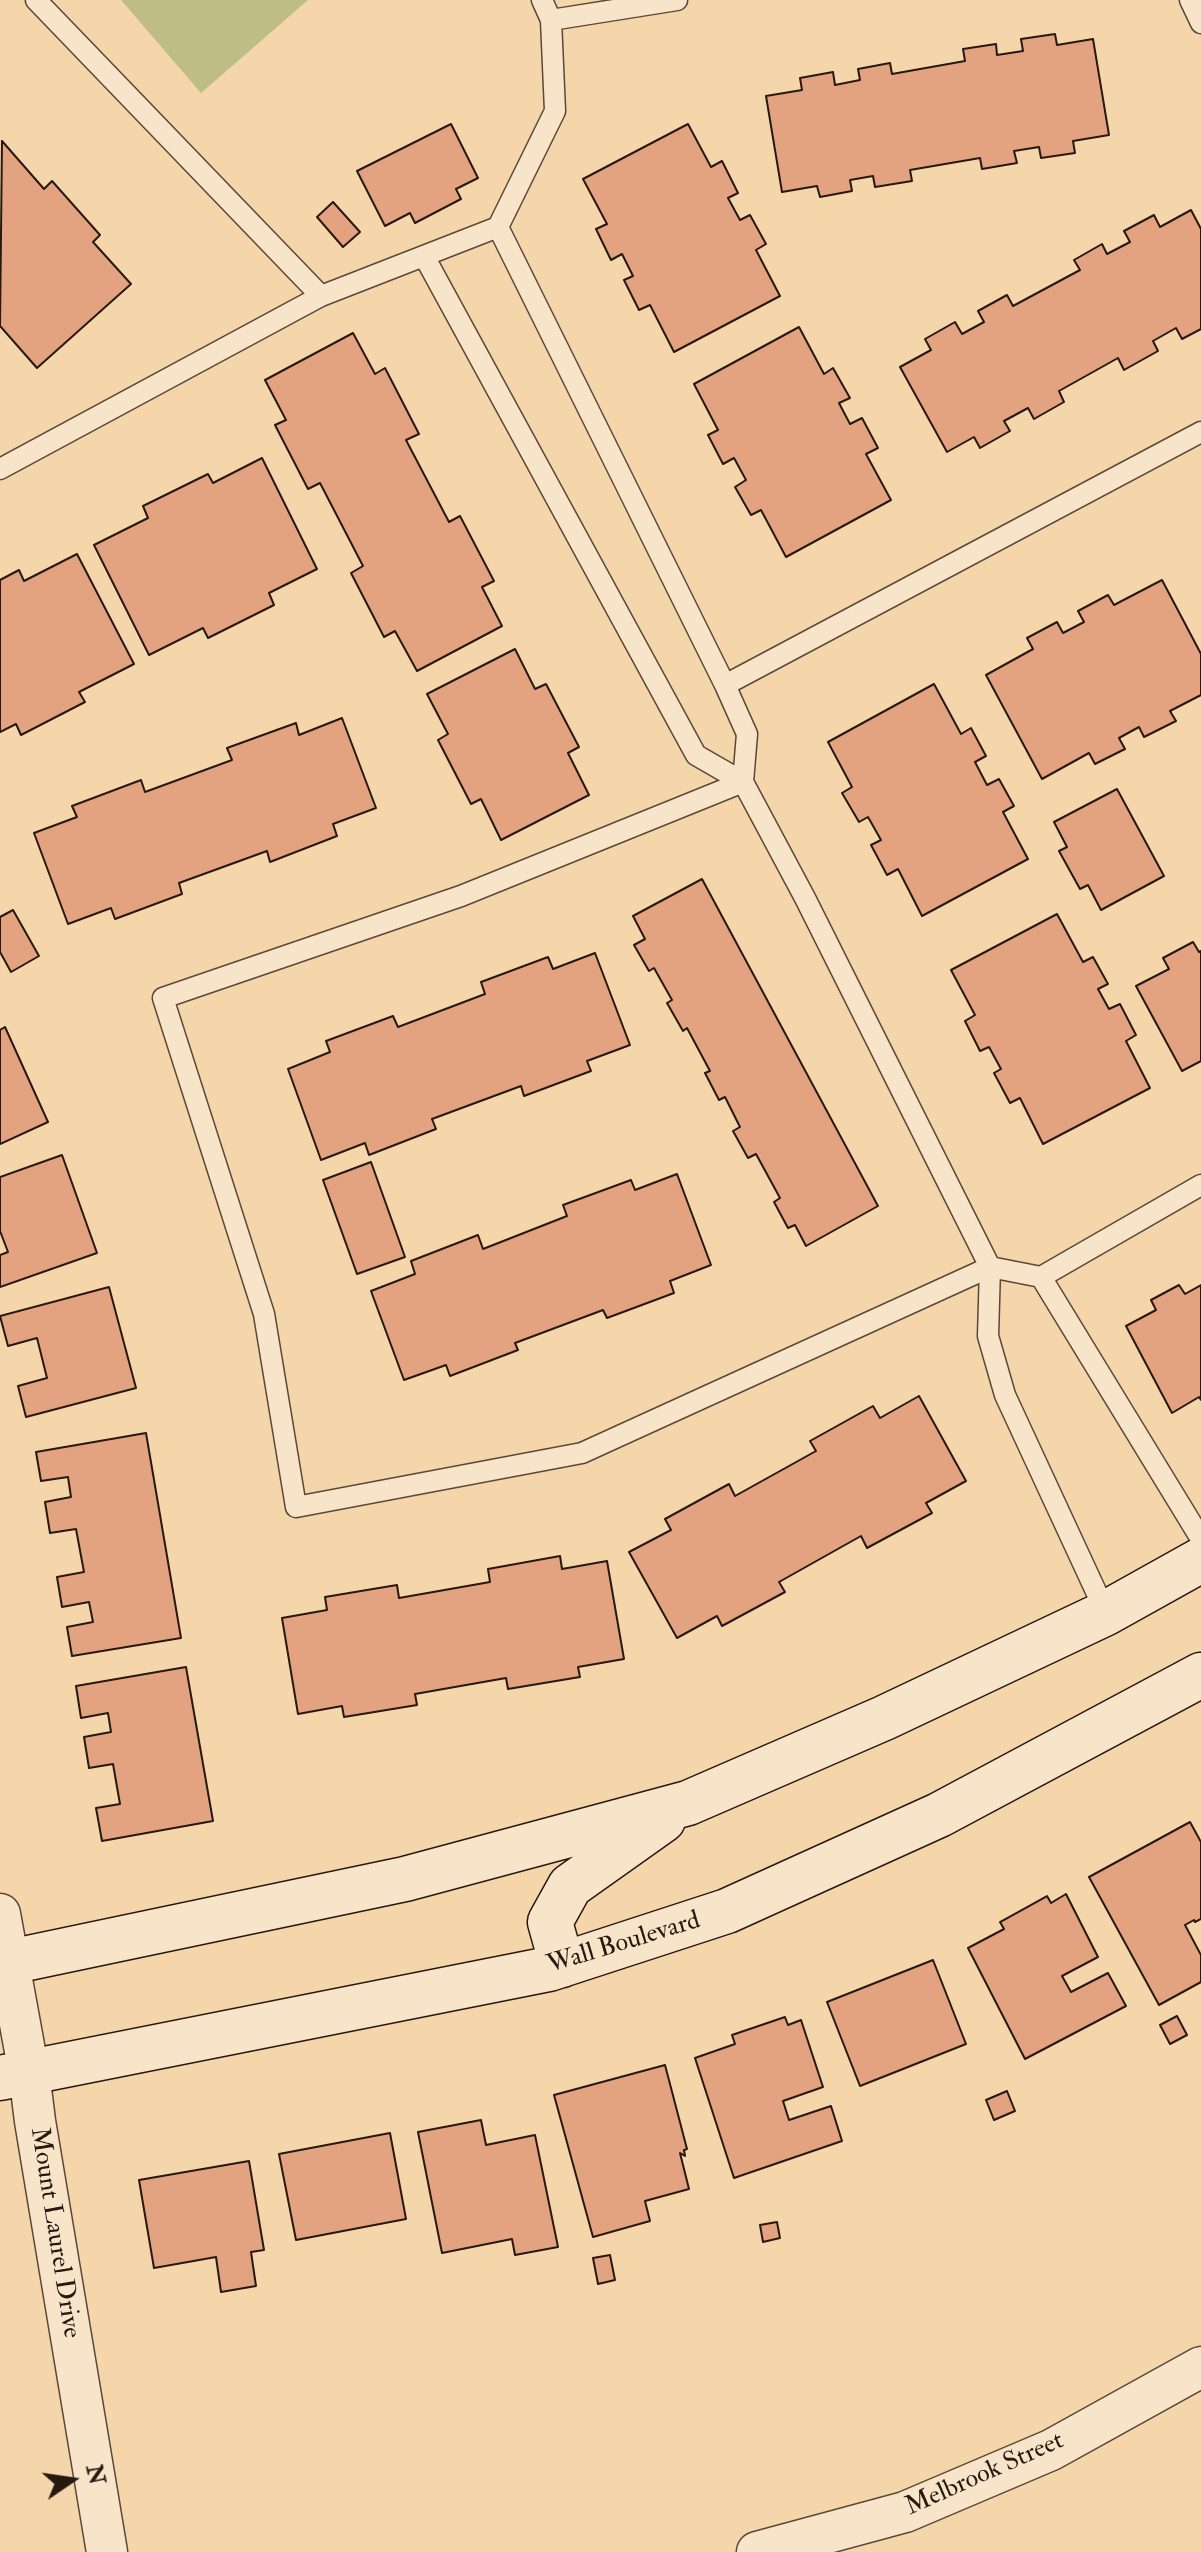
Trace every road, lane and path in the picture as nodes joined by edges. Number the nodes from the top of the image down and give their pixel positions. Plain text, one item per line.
1 (36, 0) edge
2 (542, 0) edge
3 (677, 0) edge
4 (1190, 0) edge
5 (551, 20) junction
6 (1201, 23) edge
7 (498, 227) junction
8 (424, 256) junction
9 (321, 296) junction
10 (1201, 432) edge
11 (0, 469) edge
12 (725, 685) junction
13 (743, 782) junction
14 (1201, 1185) edge
15 (990, 1267) junction
16 (1041, 1277) junction
17 (1201, 1539) edge
18 (1201, 1560) edge
19 (1106, 1613) junction
20 (1201, 1675) edge
21 (688, 1803) junction
22 (0, 1914) edge
23 (5, 1963) edge
24 (562, 1965) junction
25 (15, 2076) edge
26 (1201, 2367) edge
27 (107, 2552) edge
28 (757, 2552) edge

1 - 9 lane
2 - 5 lane
3 - 5 lane
4 - 6 lane
5 - 7 lane
7 - 8 lane
7 - 12 lane
8 - 9 lane
8 - 13 lane
9 - 11 lane
10 - 12 lane
12 - 13 lane
13 - 15 lane
13 - 15 lane
14 - 16 lane
15 - 16 lane
15 - 19 lane
16 - 17 lane
18 - 19 street
19 - 21 street
20 - 24 street, Wall Boulevard
21 - 23 street
21 - 24 street
22 - 23 street, Mount Laurel Drive
23 - 25 street, Mount Laurel Drive
24 - 25 street, Wall Boulevard
25 - 27 street, Mount Laurel Drive
26 - 28 street, Melbrook Street

